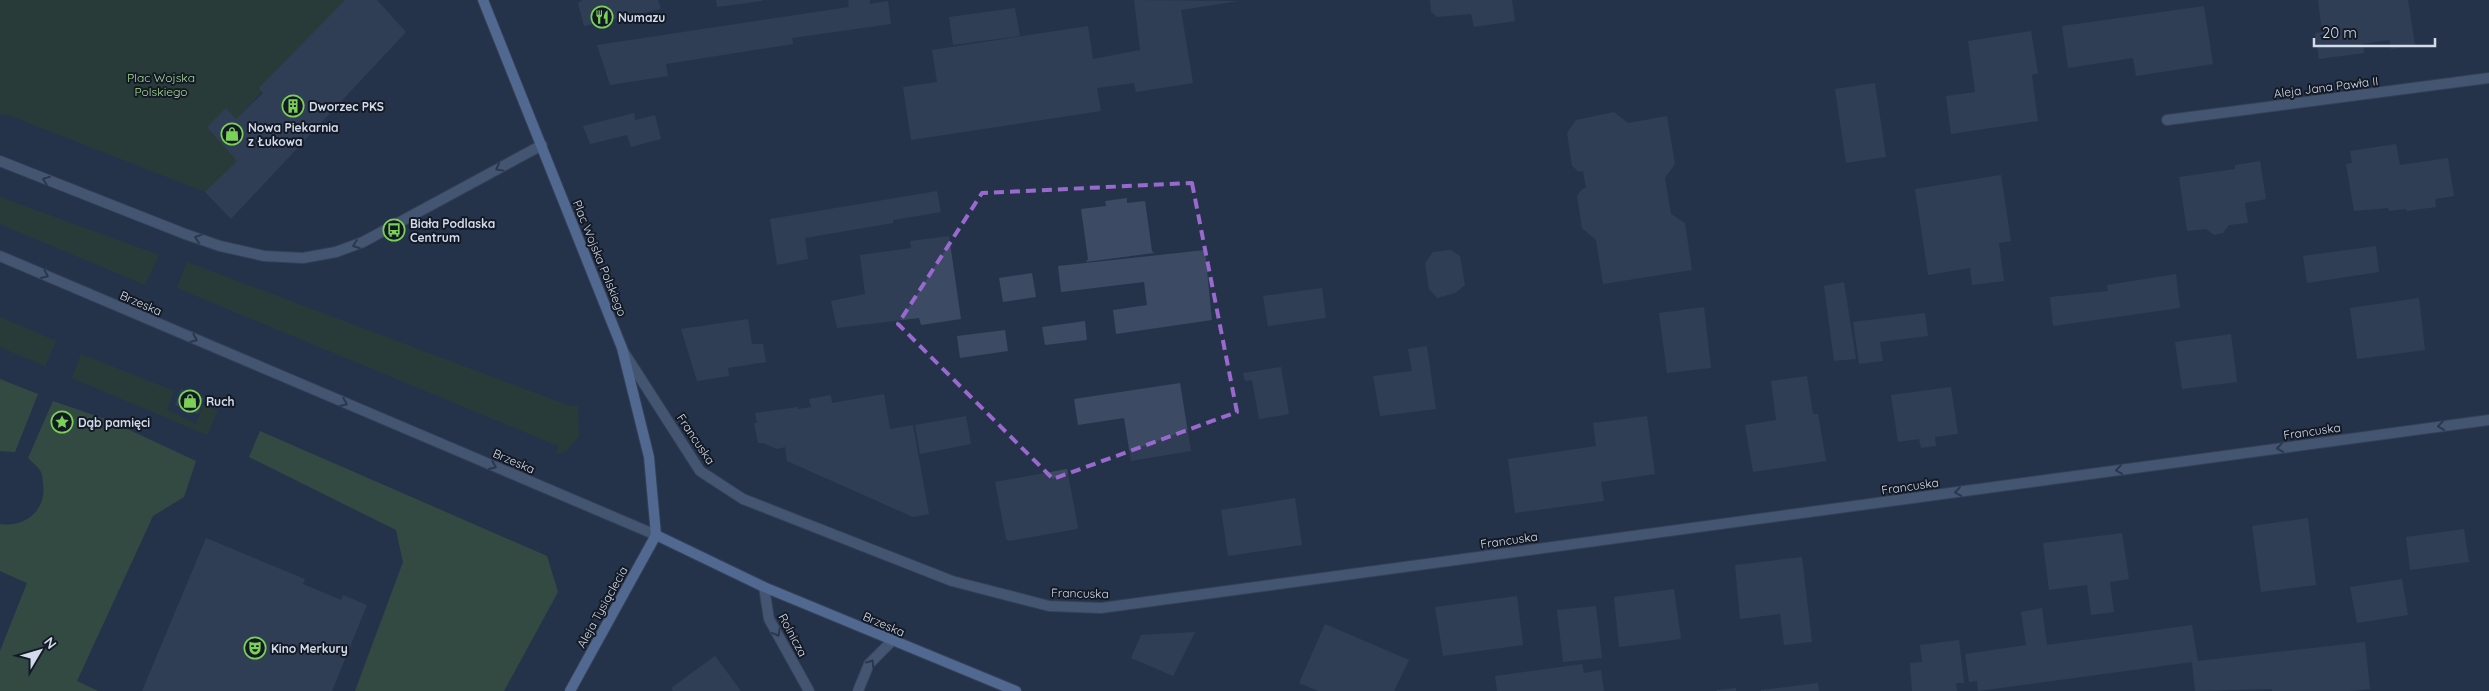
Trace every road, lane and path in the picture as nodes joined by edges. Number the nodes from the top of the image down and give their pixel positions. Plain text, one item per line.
1 (483, 0) edge
2 (2489, 78) edge
3 (2167, 120) dead end
4 (542, 145) junction
5 (0, 161) edge
6 (0, 256) edge
7 (622, 348) junction
8 (2489, 420) edge
9 (656, 535) junction
10 (764, 587) junction
11 (892, 640) junction
12 (570, 691) edge
13 (809, 691) edge
14 (858, 691) edge
15 (1016, 691) edge

1 - 4 street, Plac Wojska Polskiego
2 - 3 street, Aleja Jana Pawła II
4 -> 5 street
4 - 7 street, Plac Wojska Polskiego
6 -> 9 street, Brzeska
8 -> 7 street, Francuska
7 - 9 street, Plac Wojska Polskiego
9 - 10 street, Brzeska
9 - 12 street, Aleja Tysiąclecia
10 - 11 street, Brzeska
10 -> 13 street, Rolnicza
14 -> 11 street
11 - 15 street, Brzeska

